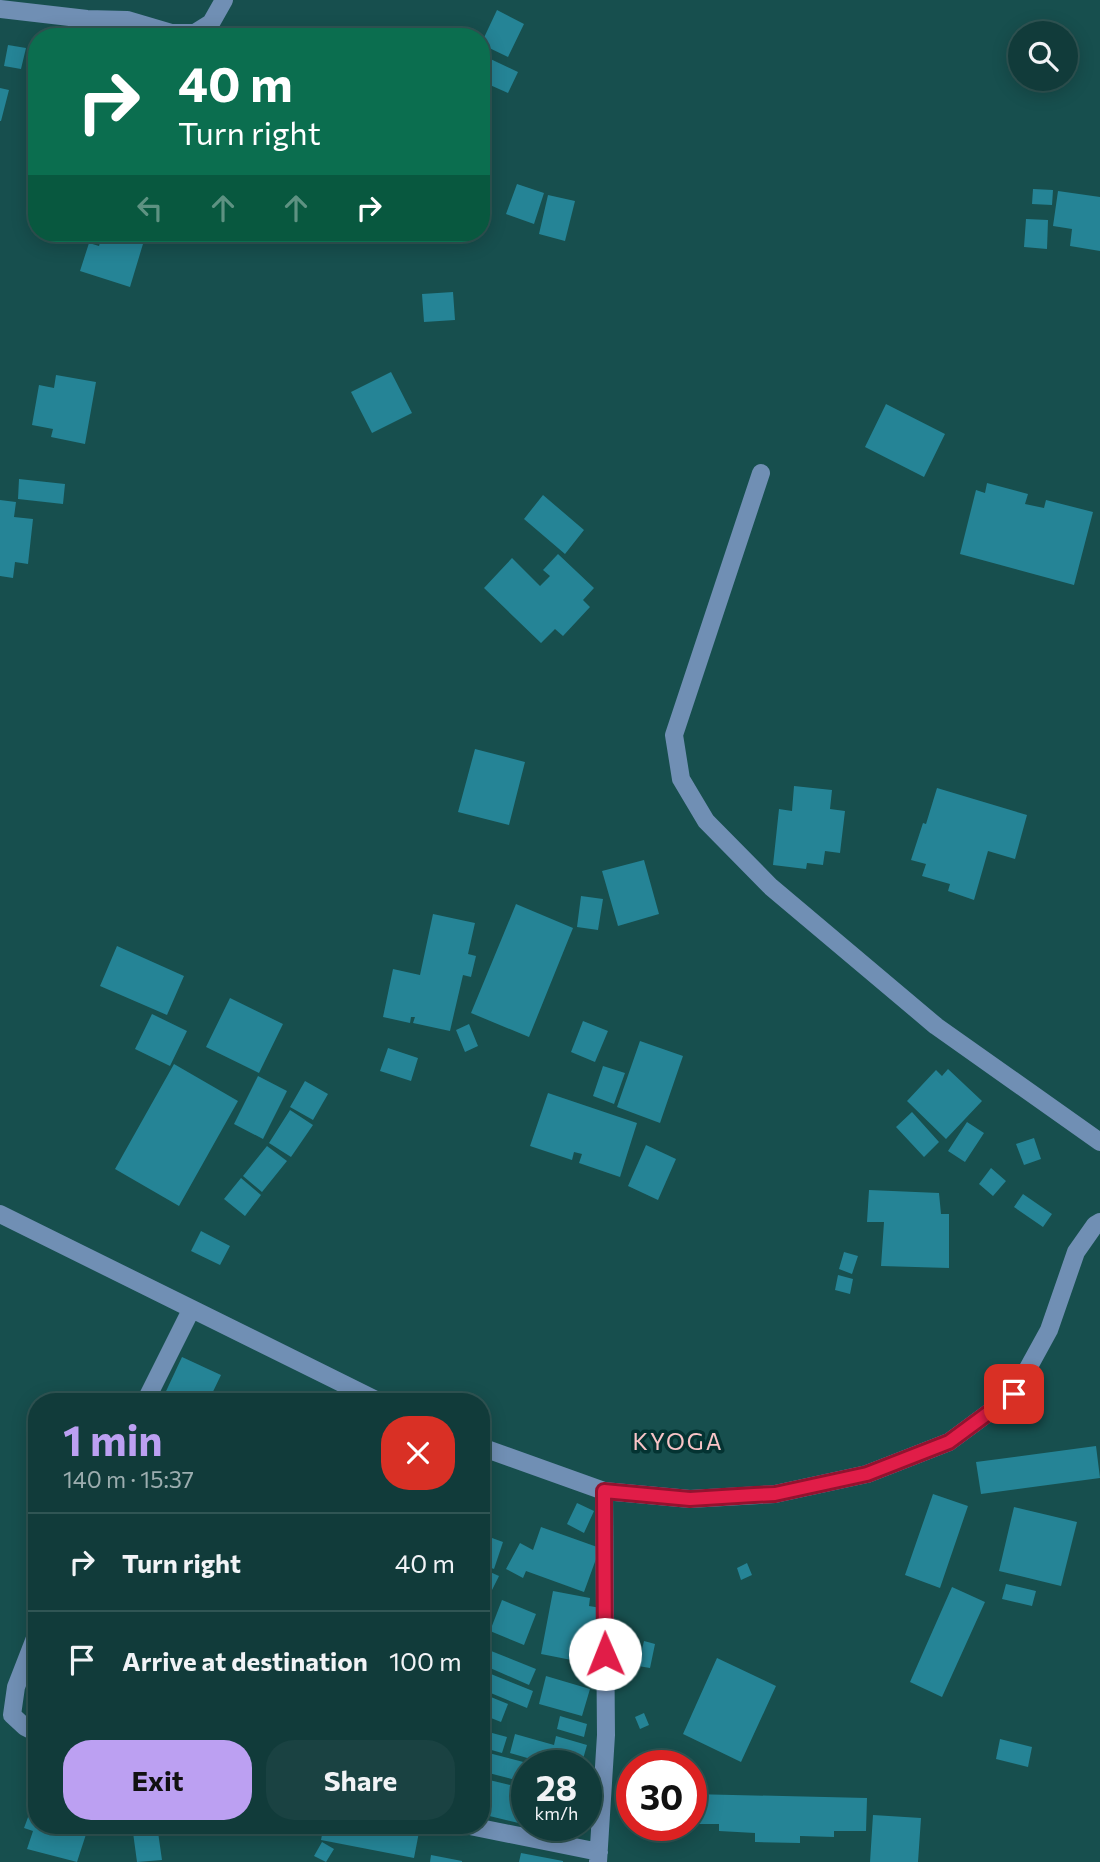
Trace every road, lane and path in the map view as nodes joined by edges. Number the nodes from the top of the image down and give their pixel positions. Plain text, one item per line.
1 (224, 0) edge
2 (0, 9) edge
3 (154, 28) edge
4 (203, 28) edge
5 (761, 473) dead end
6 (1100, 1142) edge
7 (0, 1214) edge
8 (1100, 1223) edge
9 (191, 1310) junction
10 (150, 1393) edge
11 (362, 1393) edge
12 (490, 1450) edge
13 (604, 1491) junction
14 (28, 1656) edge
15 (28, 1728) edge
16 (490, 1831) edge
17 (598, 1857) edge

1 - 4 street
2 - 3 street
5 - 6 street
7 - 9 street
8 - 13 street
9 - 10 street
9 - 11 street
12 - 13 street
13 - 17 street
14 - 15 street
16 - 17 street

